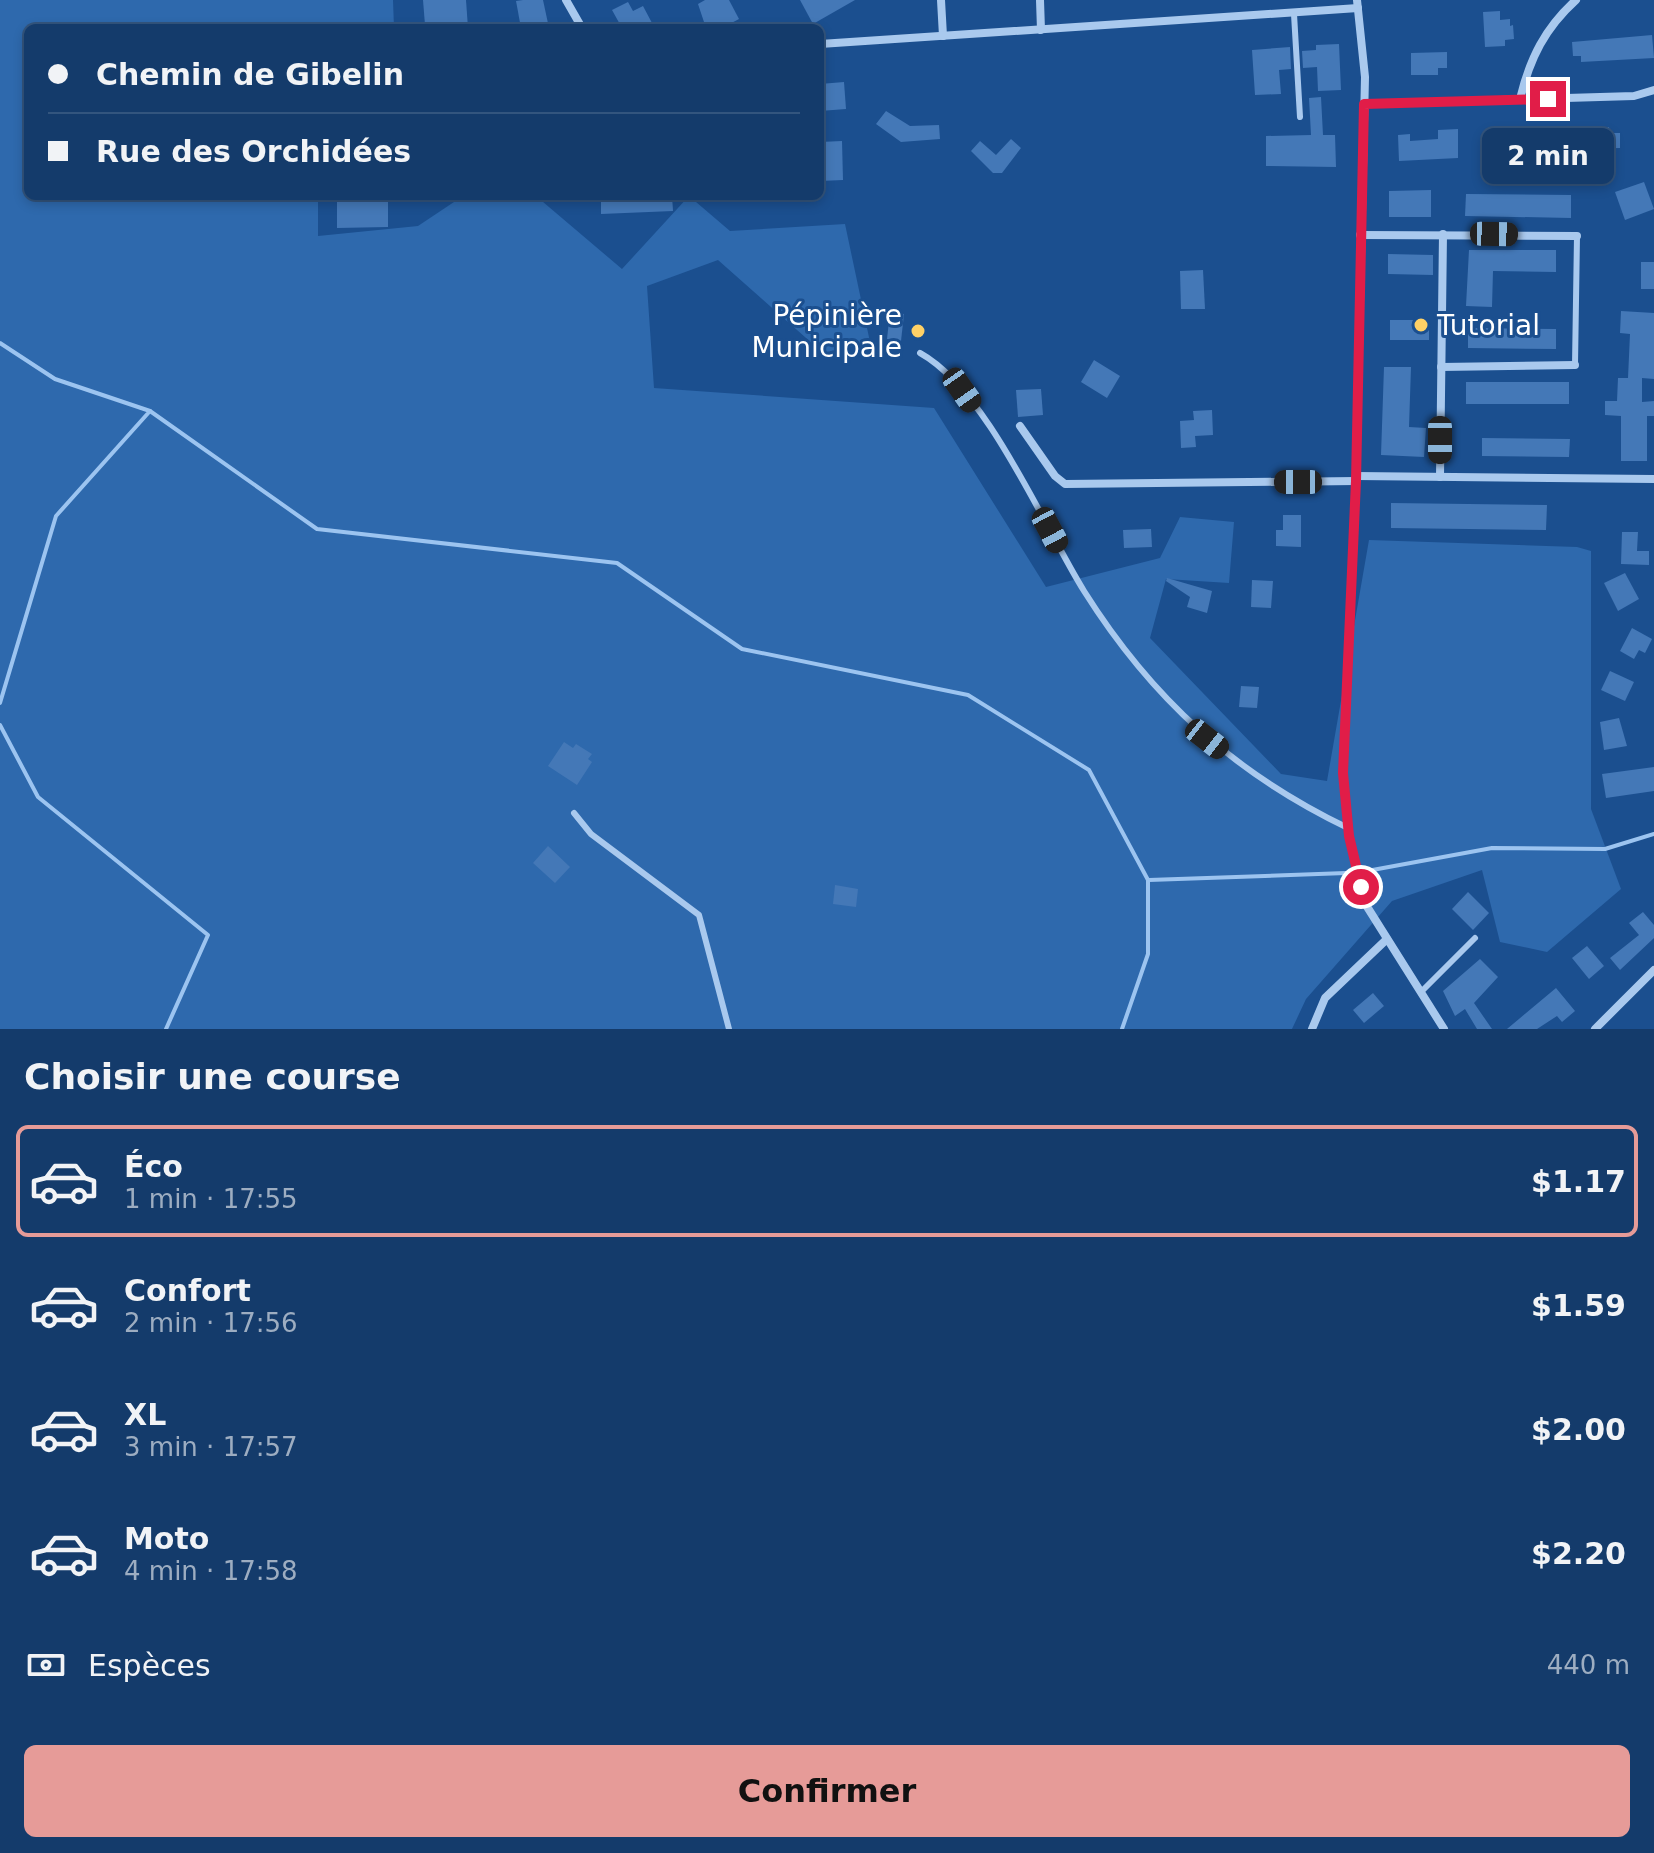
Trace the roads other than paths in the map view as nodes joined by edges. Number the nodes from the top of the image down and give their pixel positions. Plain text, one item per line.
1 (566, 0) edge
2 (941, 0) edge
3 (1040, 0) edge
4 (1576, 0) edge
5 (1357, 4) edge
6 (1294, 14) junction
7 (580, 24) edge
8 (1041, 30) junction
9 (943, 36) junction
10 (824, 44) edge
11 (1654, 90) edge
12 (1520, 99) junction
13 (1364, 104) junction
14 (1300, 117) dead end
15 (1443, 234) junction
16 (1360, 235) junction
17 (1577, 236) joint
18 (920, 353) dead end
19 (1575, 365) joint
20 (1441, 367) junction
21 (1020, 426) dead end
22 (1440, 477) junction
23 (1356, 479) junction
24 (1654, 479) edge
25 (574, 813) dead end
26 (1348, 828) junction
27 (1475, 938) dead end
28 (1387, 939) junction
29 (1654, 970) edge
30 (1421, 992) junction
31 (729, 1029) edge
32 (1312, 1029) edge
33 (1444, 1029) edge
34 (1595, 1029) edge

1 - 7 street
2 - 9 street
3 - 8 street
4 - 12 street
5 - 6 street
5 - 13 street
6 - 8 street
6 - 14 lane
8 - 9 street
9 - 10 street
11 - 12 street
12 - 13 street
13 - 16 street
15 - 16 street
15 - 17 street
15 - 20 street
16 - 23 street
17 - 19 lane
18 - 26 lane
19 - 20 street
20 - 22 street
21 - 23 street
22 - 23 street
22 - 24 street
23 - 26 street
25 - 31 lane
26 - 28 street
27 - 30 lane
28 - 30 street
28 - 32 street
29 - 34 street
30 - 33 street

